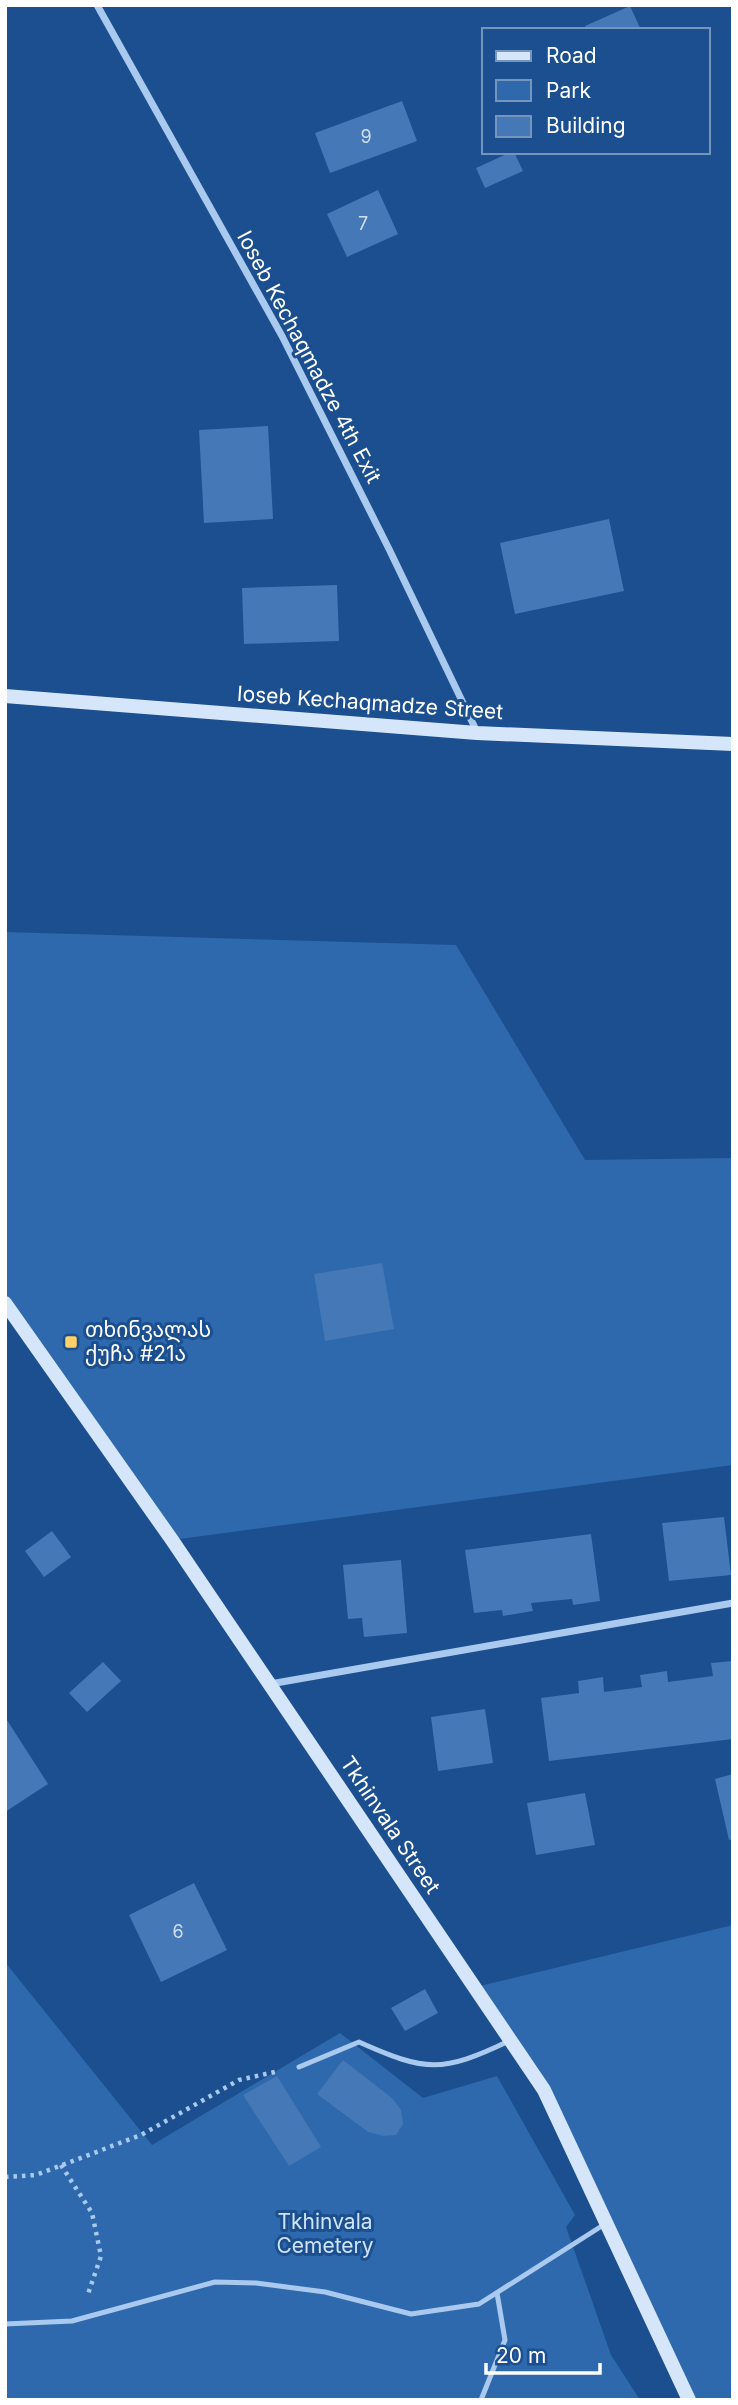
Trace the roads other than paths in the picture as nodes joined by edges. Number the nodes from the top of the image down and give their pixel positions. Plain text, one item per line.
1 (97, 5) edge
2 (5, 696) edge
3 (477, 733) junction
4 (733, 744) edge
5 (5, 1303) edge
6 (733, 1603) edge
7 (269, 1684) junction
8 (511, 2040) junction
9 (299, 2067) road end
10 (605, 2224) junction
11 (497, 2293) junction
12 (5, 2324) edge
13 (481, 2400) edge
14 (689, 2400) edge

1 - 3 street, Ioseb Kechaqmadze 4th Exit
2 - 3 street, Ioseb Kechaqmadze Street
3 - 4 street, Ioseb Kechaqmadze Street
5 - 7 street, Tkhinvala Street
6 - 7 street
7 - 8 street, Tkhinvala Street
8 - 9 lane
8 - 10 street, Tkhinvala Street
10 - 11 lane
10 - 14 street, Tkhinvala Street
11 - 12 lane
11 - 13 lane

